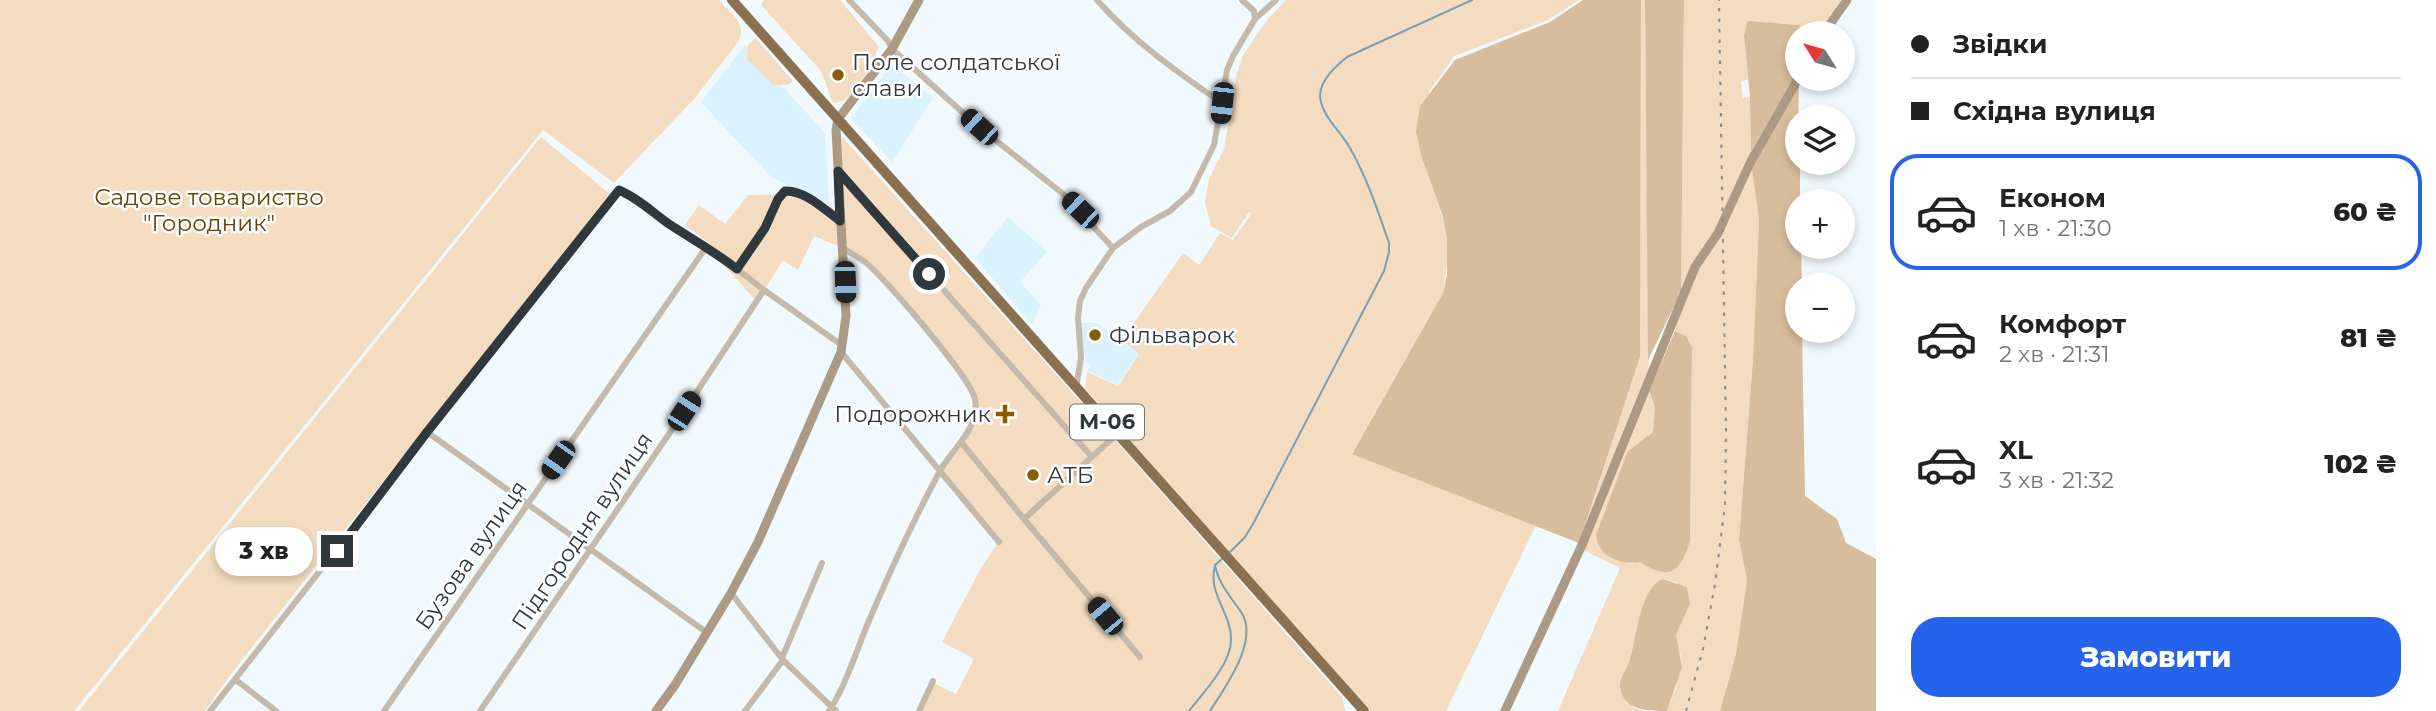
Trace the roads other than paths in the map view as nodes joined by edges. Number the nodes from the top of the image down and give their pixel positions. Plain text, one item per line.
1 (732, 0) edge
2 (849, 0) edge
3 (919, 0) edge
4 (1097, 0) edge
5 (1242, 0) edge
6 (1276, 0) edge
7 (1847, 0) edge
8 (1255, 19) junction
9 (1832, 21) edge
10 (892, 49) junction
11 (1791, 91) edge
12 (1222, 103) junction
13 (838, 119) junction
14 (838, 171) junction
15 (840, 221) junction
16 (707, 246) junction
17 (843, 248) junction
18 (1113, 248) junction
19 (737, 269) junction
20 (764, 290) junction
21 (842, 349) junction
22 (1076, 388) junction
23 (427, 432) junction
24 (1118, 433) junction
25 (961, 442) junction
26 (1091, 456) junction
27 (941, 469) junction
28 (529, 503) junction
29 (1024, 519) junction
30 (999, 542) dead end
31 (592, 548) junction
32 (822, 564) dead end
33 (731, 593) junction
34 (706, 632) junction
35 (1140, 657) dead end
36 (782, 659) junction
37 (236, 680) junction
38 (933, 681) dead end
39 (832, 710) edge
40 (211, 711) edge
41 (276, 711) edge
42 (384, 711) edge
43 (480, 711) edge
44 (656, 711) edge
45 (745, 711) edge
46 (919, 711) edge
47 (1364, 711) edge
48 (1504, 711) edge

1 - 13 highway, М-06
2 - 10 street
3 - 10 street
4 - 12 street
5 - 8 street
6 - 8 street
7 - 9 street
8 - 12 street
10 - 13 street
10 - 18 street
11 - 48 street
12 - 18 street
13 - 14 street
13 - 22 highway, М-06
14 - 15 street
14 - 26 street
15 - 17 street
15 - 19 street
16 - 19 street
16 - 23 street
16 - 28 street, Бузова вулиця
17 - 21 street
17 - 25 street
18 - 22 street
19 - 20 street
20 - 21 street
20 - 31 street, Підгородня вулиця
21 - 27 street
21 - 33 street
22 - 24 highway, М-06
23 - 28 street
23 - 37 street
24 - 26 street
24 - 47 highway, М-06
25 - 27 street
25 - 29 street
26 - 29 street
27 - 30 street
27 - 39 street
28 - 31 street
28 - 42 street, Бузова вулиця
29 - 35 street
31 - 34 street
31 - 43 street, Підгородня вулиця
32 - 36 street
33 - 34 street
33 - 36 street
34 - 44 street
36 - 39 street
36 - 45 street
37 - 40 street
37 - 41 street
38 - 46 street

